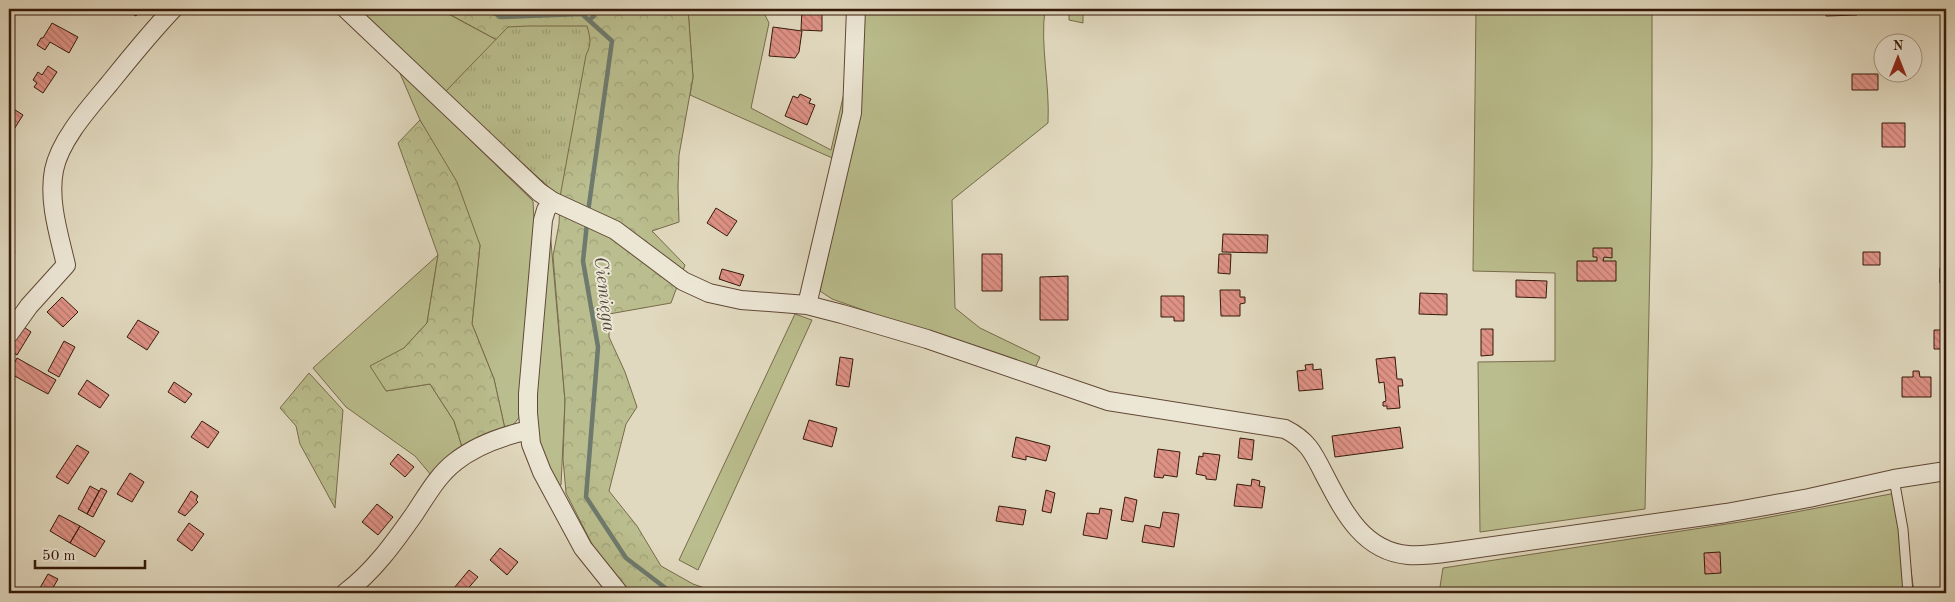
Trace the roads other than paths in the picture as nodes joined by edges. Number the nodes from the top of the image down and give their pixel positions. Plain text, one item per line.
1 (173, 9) edge
2 (346, 9) edge
3 (856, 9) edge
4 (552, 201) junction
5 (807, 305) junction
6 (9, 334) edge
7 (529, 430) junction
8 (1946, 471) edge
9 (1894, 479) junction
10 (345, 593) edge
11 (619, 593) edge
12 (1908, 593) edge

1 - 6 street
2 - 4 street
3 - 5 street
4 - 5 street
4 - 7 street
5 - 9 street
7 - 10 street
7 - 11 street
8 - 9 street
9 - 12 lane

